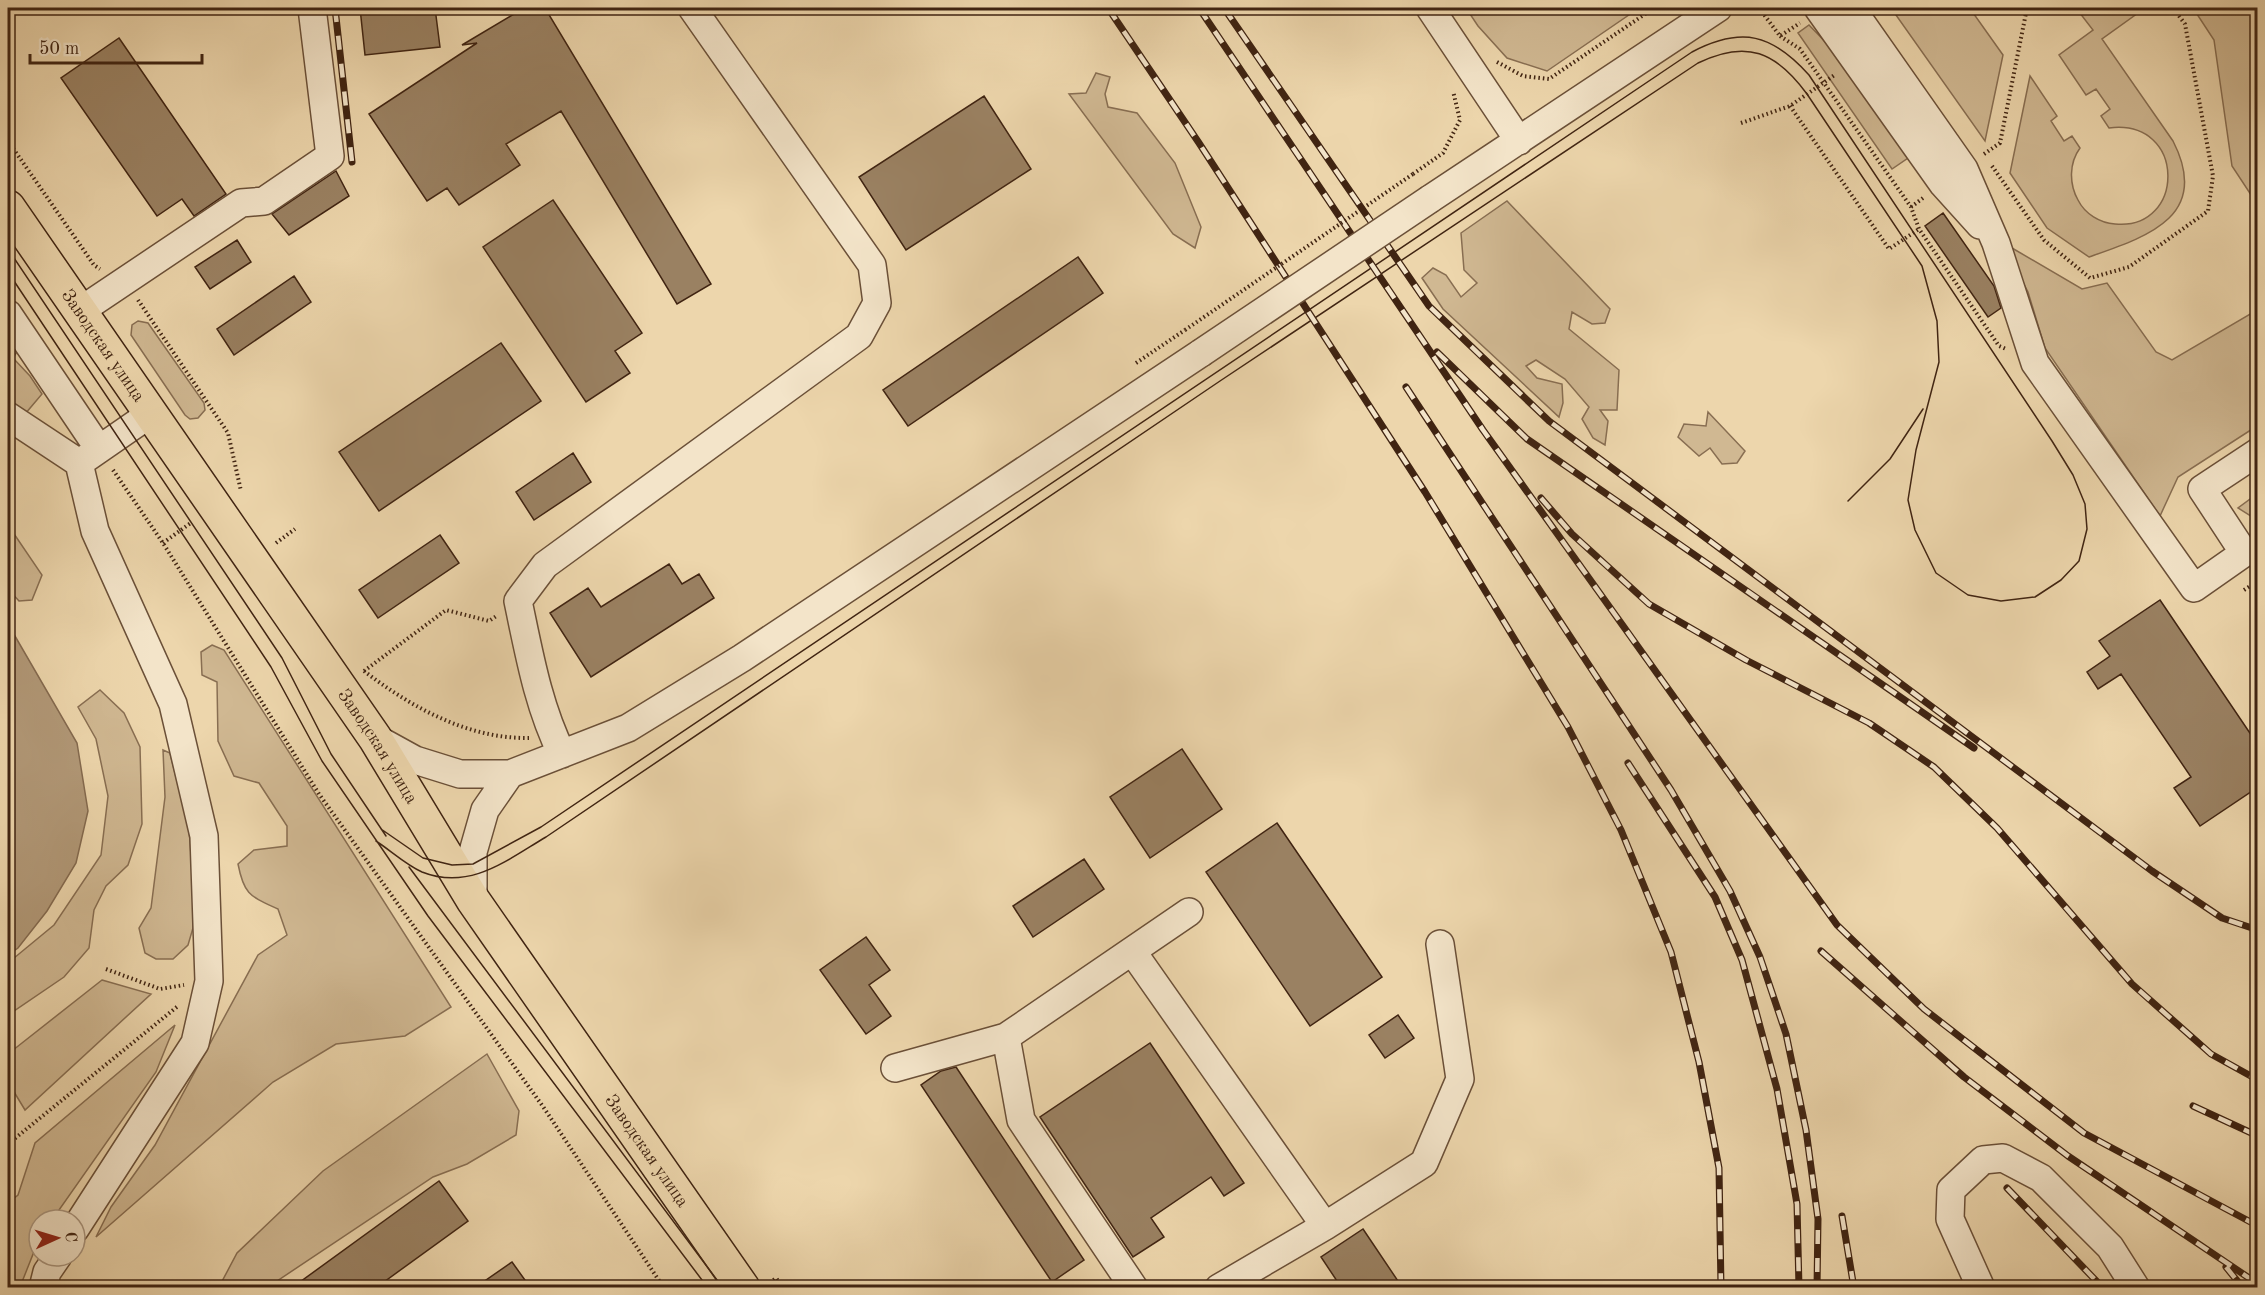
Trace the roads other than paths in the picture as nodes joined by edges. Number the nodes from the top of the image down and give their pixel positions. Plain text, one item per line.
1 (312, 8) edge
2 (692, 8) edge
3 (1430, 8) edge
4 (1718, 8) edge
5 (1851, 8) edge
6 (1811, 13) edge
7 (1519, 141) junction
8 (8, 207) edge
9 (1996, 243) junction
10 (80, 311) junction
11 (8, 314) edge
12 (150, 414) junction
13 (8, 416) edge
14 (2258, 452) edge
15 (89, 456) junction
16 (375, 738) junction
17 (558, 746) junction
18 (510, 774) junction
19 (473, 900) junction
20 (1189, 912) dead end
21 (1440, 944) dead end
22 (1132, 951) junction
23 (1006, 1037) junction
24 (895, 1068) dead end
25 (87, 1210) edge
26 (1325, 1226) junction
27 (50, 1268) edge
28 (1236, 1283) edge
29 (43, 1287) edge
30 (743, 1287) edge
31 (1134, 1287) edge
32 (1981, 1287) edge
33 (2136, 1287) edge

1 - 10 street
2 - 17 street
3 - 7 street
4 - 7 street
5 - 9 street
6 - 9 street
7 - 17 street, bridge
8 - 10 main road, Заводская улица
9 - 14 street
10 - 12 main road, Заводская улица
11 - 15 street
12 - 15 street
12 - 16 main road, Заводская улица
13 - 15 street
15 - 25 street
16 - 18 street
16 - 19 main road, Заводская улица
17 - 18 street
18 - 19 street
19 - 30 main road, Заводская улица
20 - 22 street
21 - 26 street
22 - 23 street
22 - 26 street
23 - 24 street
23 - 31 street
26 - 28 street
27 - 29 street
32 - 33 street

